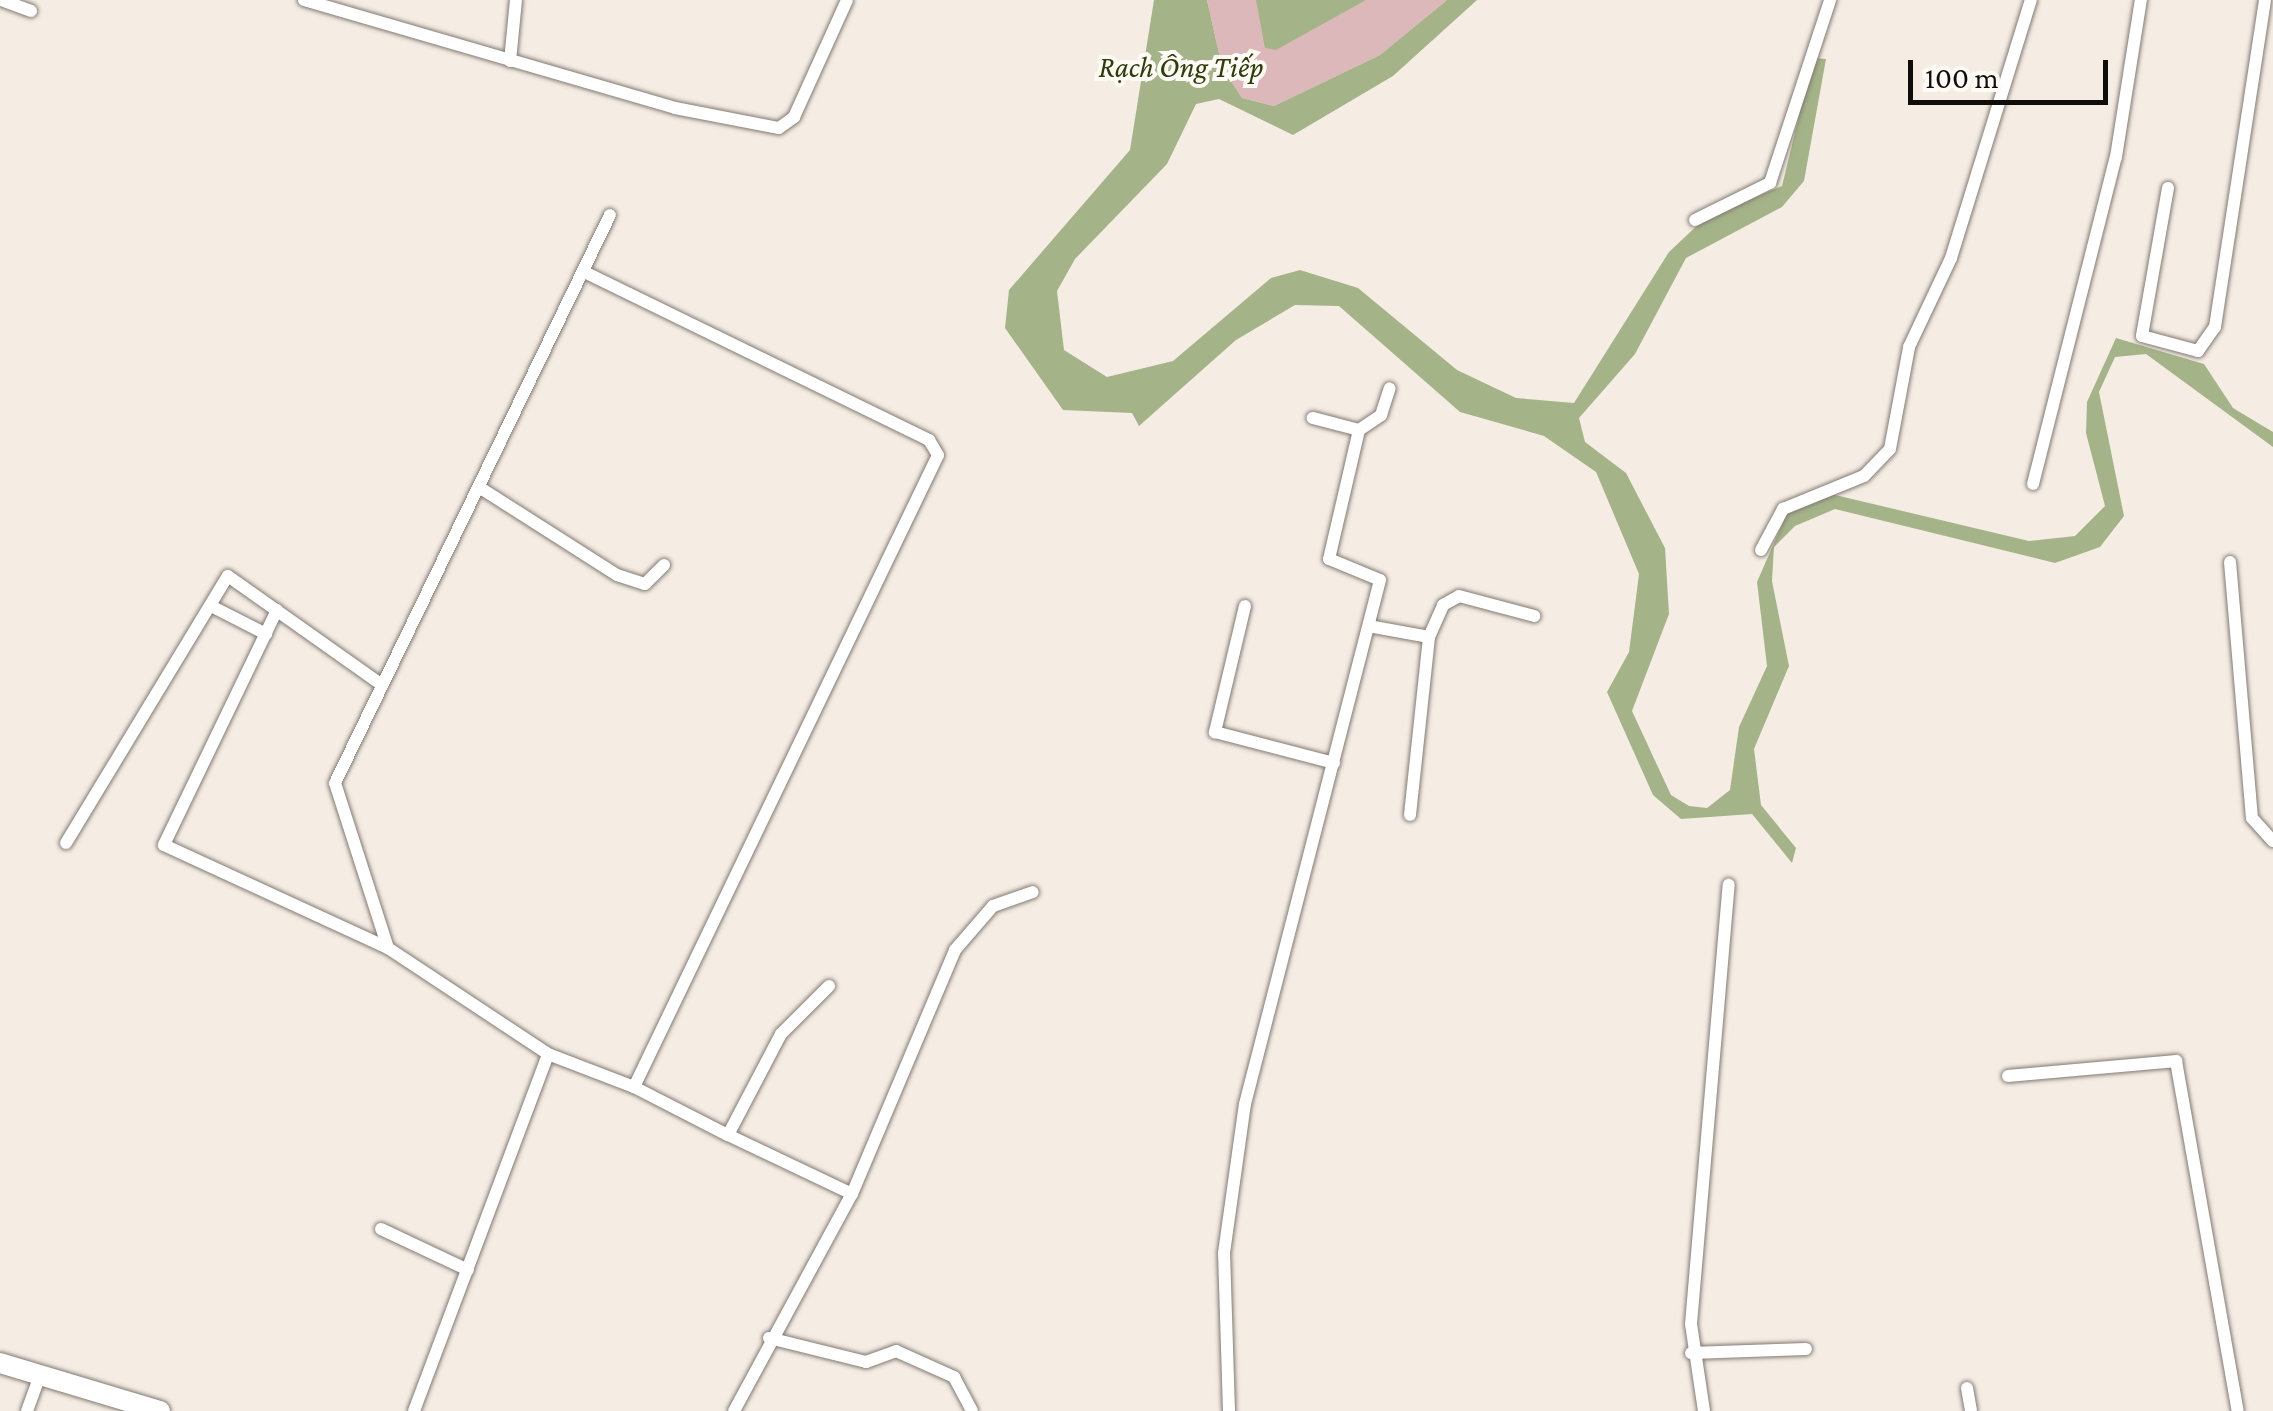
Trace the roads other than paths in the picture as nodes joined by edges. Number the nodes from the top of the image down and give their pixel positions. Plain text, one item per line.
1 (1, 0) edge
2 (304, 0) edge
3 (516, 0) edge
4 (847, 0) edge
5 (1830, 0) edge
6 (2030, 0) edge
7 (2141, 0) edge
8 (2266, 0) edge
9 (30, 11) dead end
10 (510, 60) junction
11 (2168, 188) dead end
12 (610, 215) dead end
13 (1695, 220) dead end
14 (584, 272) junction
15 (1390, 388) dead end
16 (1313, 418) dead end
17 (1359, 430) junction
18 (2033, 484) dead end
19 (482, 489) junction
20 (1762, 550) dead end
21 (2230, 562) dead end
22 (664, 564) dead end
23 (212, 602) junction
24 (1245, 606) dead end
25 (277, 610) junction
26 (1534, 616) dead end
27 (1374, 627) junction
28 (266, 634) junction
29 (1429, 637) junction
30 (382, 685) junction
31 (1334, 764) junction
32 (1410, 815) dead end
33 (2273, 841) edge
34 (66, 843) dead end
35 (1729, 886) dead end
36 (1033, 892) dead end
37 (388, 948) junction
38 (829, 986) dead end
39 (548, 1054) junction
40 (2008, 1076) dead end
41 (634, 1087) junction
42 (728, 1134) junction
43 (852, 1194) junction
44 (381, 1229) dead end
45 (468, 1270) junction
46 (769, 1338) junction
47 (1806, 1349) dead end
48 (1691, 1353) junction
49 (0, 1363) edge
50 (40, 1375) junction
51 (1968, 1388) dead end
52 (27, 1411) edge
53 (160, 1411) edge
54 (414, 1411) edge
55 (734, 1411) edge
56 (972, 1411) edge
57 (1228, 1411) edge
58 (1704, 1411) edge
59 (1971, 1411) edge
60 (2238, 1411) edge

1 - 9 street
2 - 10 street
3 - 10 street
4 - 10 street
5 - 13 street
6 - 20 street
7 - 18 street
8 - 11 street
12 - 14 street
14 - 19 street
14 - 41 street
15 - 17 street
16 - 17 street
17 - 27 street
19 - 22 street
19 - 30 street
21 - 33 street
23 - 25 street
23 - 28 street
23 - 34 street
24 - 31 street
25 - 28 street
25 - 30 street
26 - 29 street
27 - 29 street
27 - 31 street
28 - 37 street
29 - 32 street
30 - 37 street
31 - 57 street
35 - 48 street
36 - 43 street
37 - 39 street
38 - 42 street
39 - 41 street
39 - 45 street
40 - 60 street
41 - 42 street
42 - 43 street
43 - 46 street
44 - 45 street
45 - 54 street
46 - 55 street
46 - 56 street
47 - 48 street
48 - 58 street
49 - 50 main road
50 - 52 street
50 - 53 main road
51 - 59 street

